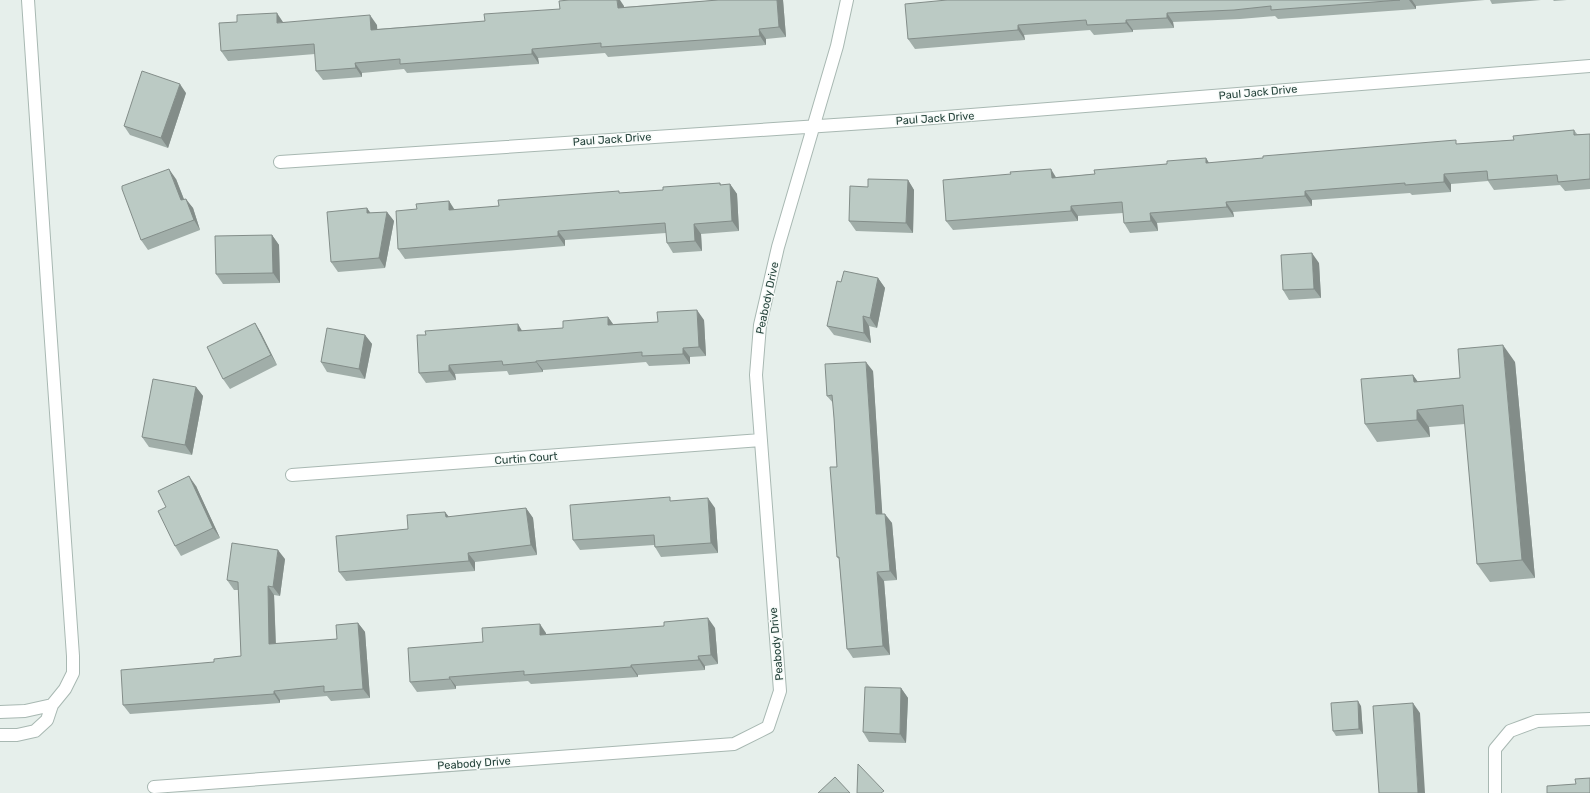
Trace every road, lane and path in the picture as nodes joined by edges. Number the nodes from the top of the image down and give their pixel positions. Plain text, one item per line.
1 (28, 0) edge
2 (847, 0) edge
3 (1590, 66) edge
4 (813, 126) junction
5 (280, 162) dead end
6 (761, 440) junction
7 (292, 475) dead end
8 (52, 705) junction
9 (0, 712) edge
10 (1590, 719) edge
11 (0, 736) edge
12 (154, 787) dead end
13 (1495, 793) edge

1 - 8 street
2 - 4 street, Peabody Drive
3 - 4 street, Paul Jack Drive
4 - 5 street, Paul Jack Drive
4 - 6 street, Peabody Drive
6 - 7 street, Curtin Court
6 - 12 street, Peabody Drive
8 - 9 street
8 - 11 street
10 - 13 street

